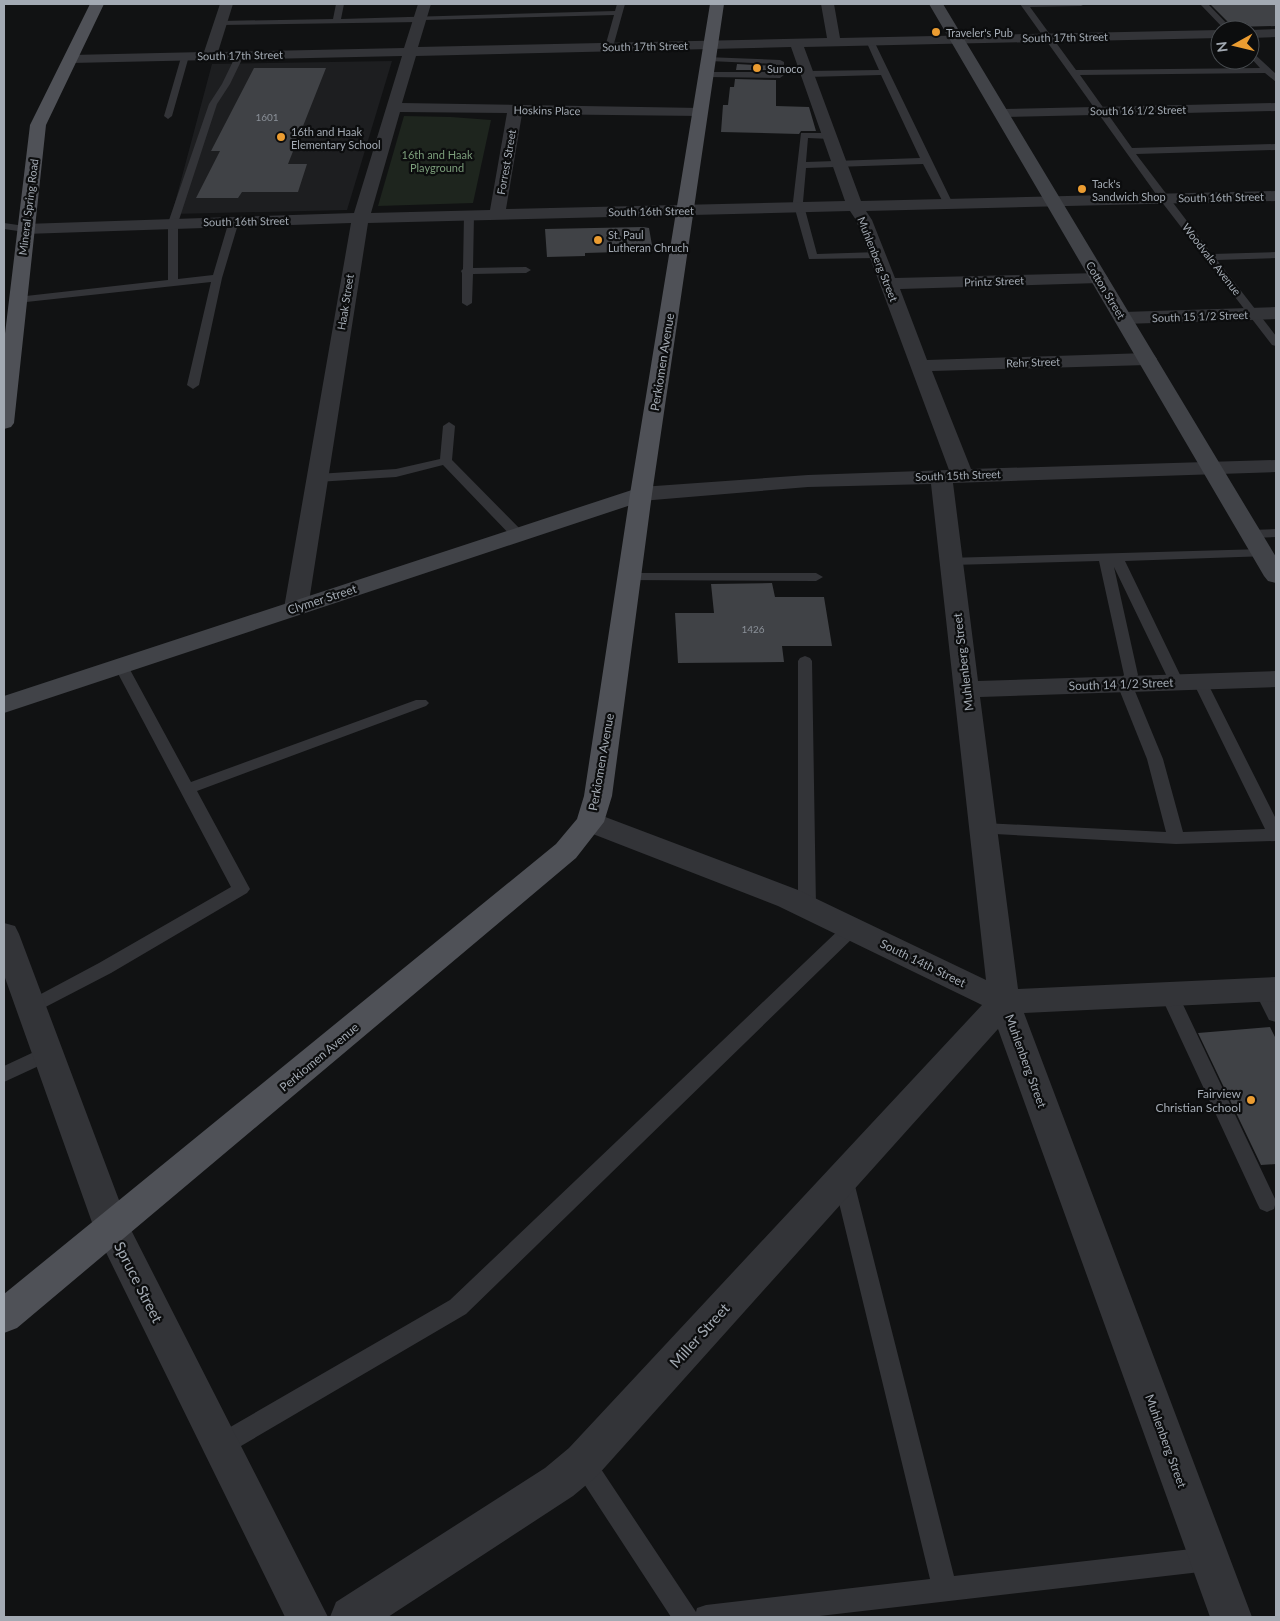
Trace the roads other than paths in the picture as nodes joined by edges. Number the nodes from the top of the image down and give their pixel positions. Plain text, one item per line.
1 (97, 4) edge
2 (226, 4) edge
3 (340, 4) edge
4 (621, 4) edge
5 (717, 4) edge
6 (827, 4) edge
7 (936, 4) edge
8 (1025, 4) edge
9 (1081, 4) edge
10 (1204, 4) edge
11 (619, 13) junction
12 (421, 14) edge
13 (1219, 20) edge
14 (337, 21) junction
15 (220, 23) junction
16 (1276, 33) edge
17 (1210, 34) edge
18 (1260, 34) edge
19 (1049, 38) junction
20 (957, 39) junction
21 (870, 41) junction
22 (834, 42) junction
23 (796, 43) junction
24 (747, 44) junction
25 (609, 47) junction
26 (410, 51) junction
27 (240, 55) junction
28 (185, 56) junction
29 (210, 56) junction
30 (70, 59) junction
31 (744, 60) junction
32 (718, 63) junction
33 (1260, 63) edge
34 (1267, 70) junction
35 (885, 72) junction
36 (808, 74) junction
37 (1075, 74) junction
38 (1276, 79) edge
39 (393, 107) junction
40 (1276, 107) edge
41 (515, 109) junction
42 (1102, 110) junction
43 (701, 112) junction
44 (1000, 113) junction
45 (168, 116) dead end
46 (830, 136) junction
47 (1276, 147) edge
48 (1130, 151) junction
49 (926, 161) junction
50 (840, 164) junction
51 (802, 165) junction
52 (1276, 196) edge
53 (1164, 199) junction
54 (1053, 201) junction
55 (948, 204) junction
56 (855, 206) junction
57 (799, 207) junction
58 (686, 210) junction
59 (469, 215) junction
60 (497, 215) junction
61 (360, 218) junction
62 (234, 221) junction
63 (173, 223) junction
64 (4, 226) edge
65 (26, 229) junction
66 (878, 255) junction
67 (1276, 255) edge
68 (1210, 257) junction
69 (526, 270) dead end
70 (466, 271) junction
71 (218, 278) junction
72 (1099, 278) junction
73 (173, 282) junction
74 (889, 284) junction
75 (17, 300) junction
76 (467, 303) dead end
77 (1255, 314) junction
78 (1276, 314) edge
79 (1123, 318) junction
80 (1276, 343) edge
81 (1147, 359) junction
82 (919, 366) junction
83 (193, 385) dead end
84 (4, 423) edge
85 (449, 426) dead end
86 (446, 461) junction
87 (1276, 466) edge
88 (1212, 468) junction
89 (952, 475) junction
90 (317, 478) junction
91 (641, 494) junction
92 (1276, 533) edge
93 (518, 534) junction
94 (1251, 534) junction
95 (1262, 553) junction
96 (1110, 557) junction
97 (951, 561) junction
98 (1276, 576) edge
99 (629, 577) junction
100 (816, 577) dead end
101 (296, 608) junction
102 (805, 661) dead end
103 (121, 666) junction
104 (1276, 679) edge
105 (1189, 682) junction
106 (1124, 684) junction
107 (966, 689) junction
108 (421, 704) dead end
109 (4, 705) edge
110 (187, 789) junction
111 (590, 822) junction
112 (983, 829) junction
113 (1276, 835) edge
114 (1176, 838) junction
115 (807, 907) junction
116 (851, 928) junction
117 (4, 934) edge
118 (1169, 994) junction
119 (1272, 998) edge
120 (1004, 1002) junction
121 (32, 1007) junction
122 (49, 1053) junction
123 (4, 1074) edge
124 (843, 1178) junction
125 (1267, 1203) dead end
126 (112, 1228) junction
127 (4, 1316) edge
128 (221, 1445) junction
129 (583, 1462) junction
130 (1210, 1559) junction
131 (945, 1590) junction
132 (307, 1617) edge
133 (351, 1617) edge
134 (685, 1617) edge
135 (706, 1617) edge
136 (1231, 1617) edge

1 - 30 main road, Mineral Spring Road
2 - 15 street
3 - 14 lane
4 - 11 lane
5 - 32 main road, Perkiomen Avenue
6 - 22 street
7 - 20 street, Cotton Street
8 - 9 lane
8 - 19 lane, Woodvale Avenue
10 - 13 lane
11 - 12 lane
11 - 25 lane
12 - 14 lane
12 - 26 street, Haak Street
14 - 15 lane
15 - 29 street
16 - 18 street
17 - 19 street, South 17th Street
19 - 20 street, South 17th Street
19 - 37 lane, Woodvale Avenue
20 - 21 street, South 17th Street
20 - 44 street, Cotton Street
21 - 22 street, South 17th Street
21 - 35 lane
22 - 23 street, South 17th Street
23 - 24 street, South 17th Street
23 - 36 street, Muhlenberg Street
24 - 31 lane
24 - 32 street, South 17th Street
25 - 26 street, South 17th Street
25 - 32 street, South 17th Street
26 - 27 street, South 17th Street
26 - 39 street, Haak Street
27 - 29 street, South 17th Street
27 - 63 lane
28 - 29 street, South 17th Street
28 - 30 street, South 17th Street
28 - 45 lane
30 - 65 main road, Mineral Spring Road
31 - 32 lane
31 - 32 lane
32 - 43 main road, Perkiomen Avenue
33 - 34 lane
34 - 37 lane
34 - 38 lane
35 - 36 lane
35 - 49 lane
36 - 46 street, Muhlenberg Street
37 - 42 lane, Woodvale Avenue
39 - 41 street, Hoskins Place
39 - 61 street, Haak Street
40 - 42 street, South 16 1/2 Street
41 - 43 street, Hoskins Place
41 - 60 street, Forrest Street
42 - 44 street, South 16 1/2 Street
42 - 48 lane, Woodvale Avenue
43 - 58 main road, Perkiomen Avenue
44 - 54 street, Cotton Street
46 - 50 street, Muhlenberg Street
46 - 51 lane
47 - 48 lane
48 - 53 lane, Woodvale Avenue
49 - 50 lane
49 - 55 lane
50 - 51 lane
50 - 56 street, Muhlenberg Street
51 - 57 lane
52 - 53 street, South 16th Street
53 - 54 street, South 16th Street
53 - 68 lane, Woodvale Avenue
54 - 55 street, South 16th Street
54 - 72 street, Cotton Street
55 - 56 street, South 16th Street
56 - 57 street, South 16th Street
56 - 66 street, Muhlenberg Street
57 - 58 street, South 16th Street
57 - 66 lane
58 - 60 street, South 16th Street
58 - 91 main road, Perkiomen Avenue
59 - 60 street, South 16th Street
59 - 61 street, South 16th Street
59 - 70 lane
61 - 62 street, South 16th Street
61 - 90 street, Haak Street
62 - 63 street, South 16th Street
62 - 71 lane
63 - 65 street, South 16th Street
63 - 73 lane
64 - 65 lane
65 - 75 main road, Mineral Spring Road
66 - 74 street, Muhlenberg Street
67 - 68 lane
68 - 77 lane, Woodvale Avenue
69 - 70 lane
70 - 76 lane
71 - 73 lane
71 - 83 lane
72 - 74 street, Printz Street
72 - 79 street, Cotton Street
73 - 75 lane
74 - 82 street, Muhlenberg Street
75 - 84 main road, Mineral Spring Road
77 - 78 street, South 15 1/2 Street
77 - 79 street, South 15 1/2 Street
77 - 80 lane, Woodvale Avenue
79 - 81 street, Cotton Street
81 - 82 street, Rehr Street
81 - 88 street, Cotton Street
82 - 89 street, Muhlenberg Street
85 - 86 lane
86 - 90 lane
86 - 93 lane
87 - 88 street, South 15th Street
88 - 89 street, South 15th Street
88 - 94 street, Cotton Street
89 - 91 street, South 15th Street
89 - 97 street, Muhlenberg Street
90 - 101 street, Haak Street
91 - 93 street, Clymer Street
91 - 99 main road, Perkiomen Avenue
92 - 94 lane
93 - 101 street, Clymer Street
94 - 95 street, Cotton Street
95 - 96 lane
95 - 98 street, Cotton Street
96 - 97 lane
96 - 105 lane
96 - 106 lane
97 - 107 street, Muhlenberg Street
99 - 100 lane
99 - 111 main road, Perkiomen Avenue
101 - 103 street, Clymer Street
102 - 115 lane
103 - 109 street, Clymer Street
103 - 110 lane
104 - 105 street, South 14 1/2 Street
105 - 106 street, South 14 1/2 Street
105 - 113 lane
106 - 107 street, South 14 1/2 Street
106 - 114 lane
107 - 112 street, Muhlenberg Street
108 - 110 lane
110 - 121 lane
111 - 115 street, South 14th Street
111 - 126 main road, Perkiomen Avenue
112 - 114 lane
112 - 120 street, Muhlenberg Street
113 - 114 lane
115 - 116 street, South 14th Street
116 - 120 street, South 14th Street
116 - 128 lane
117 - 121 street, Spruce Street
118 - 119 street, South 14th Street
118 - 120 street, South 14th Street
118 - 125 lane
120 - 124 street, Miller Street
120 - 130 street, Muhlenberg Street
121 - 122 street, Spruce Street
122 - 123 lane
122 - 126 street, Spruce Street
124 - 129 street, Miller Street
124 - 131 lane
126 - 127 main road, Perkiomen Avenue
126 - 128 street, Spruce Street
128 - 132 street, Spruce Street
129 - 133 street, Miller Street
129 - 134 lane
130 - 131 lane
130 - 136 street, Muhlenberg Street
131 - 135 lane

